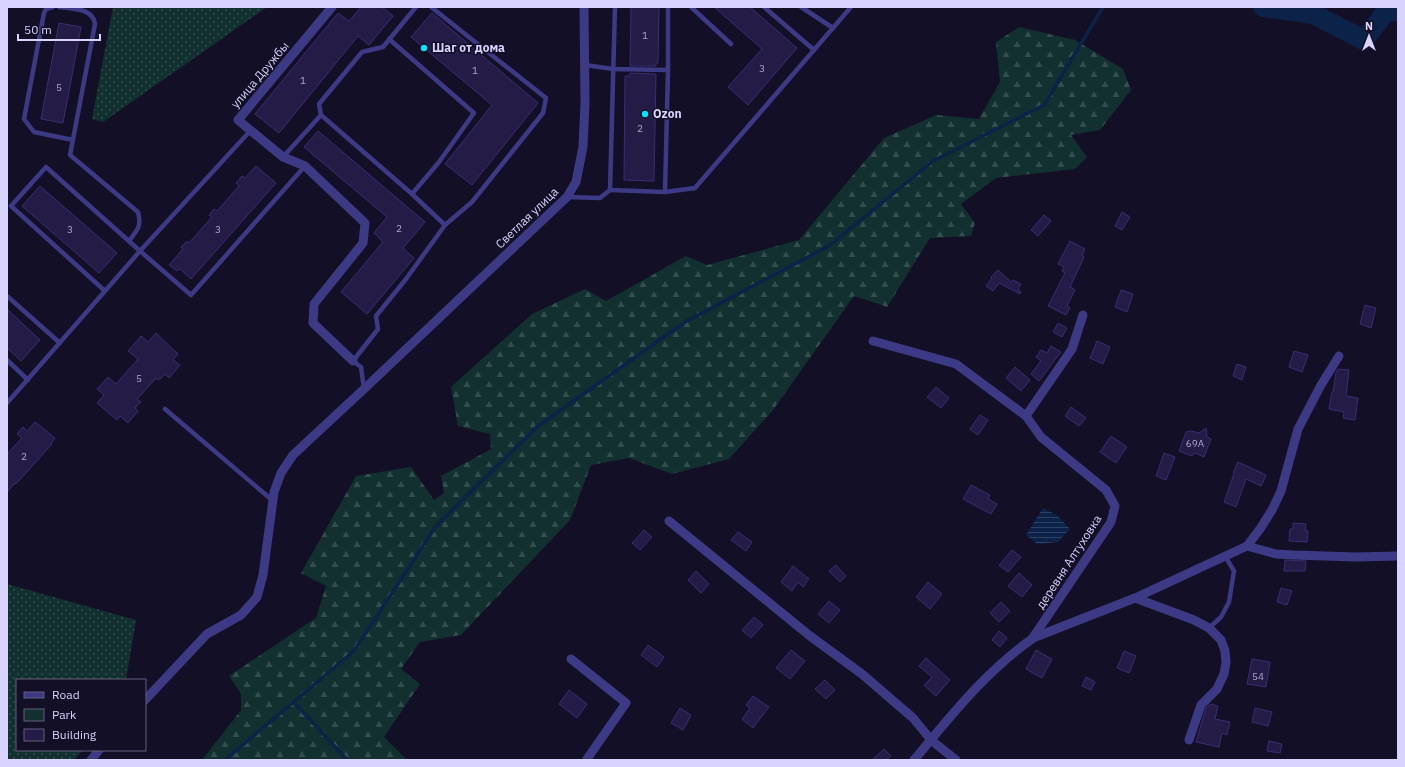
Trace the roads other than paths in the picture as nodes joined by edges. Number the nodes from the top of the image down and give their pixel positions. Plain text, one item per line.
1 (53, 7) edge
2 (59, 7) edge
3 (332, 7) edge
4 (416, 7) edge
5 (431, 7) edge
6 (584, 7) edge
7 (615, 7) edge
8 (668, 7) edge
9 (691, 7) edge
10 (764, 7) edge
11 (801, 7) edge
12 (851, 7) edge
13 (833, 28) junction
14 (390, 39) junction
15 (730, 44) dead end
16 (814, 50) junction
17 (585, 65) junction
18 (614, 69) junction
19 (668, 70) junction
20 (321, 115) junction
21 (251, 130) junction
22 (73, 140) junction
23 (283, 157) junction
24 (305, 166) junction
25 (610, 190) junction
26 (665, 192) junction
27 (412, 194) junction
28 (567, 197) junction
29 (445, 225) junction
30 (129, 241) junction
31 (140, 251) junction
32 (105, 291) junction
33 (7, 296) edge
34 (1083, 315) dead end
35 (873, 341) dead end
36 (60, 343) junction
37 (1339, 356) dead end
38 (7, 360) edge
39 (353, 361) junction
40 (28, 380) junction
41 (364, 389) junction
42 (7, 403) edge
43 (166, 409) dead end
44 (1026, 416) junction
45 (272, 500) junction
46 (669, 521) dead end
47 (1247, 546) junction
48 (1225, 556) junction
49 (1398, 556) edge
50 (1136, 598) junction
51 (1210, 628) junction
52 (1032, 638) junction
53 (571, 659) dead end
54 (146, 699) edge
55 (931, 740) junction
56 (1189, 740) dead end
57 (99, 751) edge
58 (91, 760) edge
59 (588, 760) edge
60 (914, 760) edge
61 (956, 760) edge

1 - 22 lane
2 - 22 lane
3 - 21 street, улица Дружбы
4 - 14 lane
5 - 29 lane
6 - 17 street, Светлая улица
7 - 18 lane
8 - 19 lane
9 - 15 lane
10 - 16 lane
11 - 13 lane
12 - 13 lane
13 - 16 lane
14 - 20 lane
14 - 27 lane
16 - 26 lane
17 - 18 lane
17 - 28 street, Светлая улица
18 - 19 lane
18 - 25 lane
19 - 26 lane
20 - 23 lane
20 - 27 lane
21 - 23 street, улица Дружбы
21 - 31 lane
22 - 30 lane
23 - 24 street, улица Дружбы
24 - 31 lane
24 - 39 street, улица Дружбы
25 - 26 lane
25 - 28 lane
27 - 29 lane
28 - 41 street, Светлая улица
29 - 39 lane
30 - 31 lane
30 - 32 lane
31 - 32 lane
32 - 36 lane
33 - 36 lane
34 - 44 street
35 - 44 street, деревня Алтуховка
36 - 40 lane
37 - 47 street
38 - 40 lane
39 - 41 lane
40 - 42 lane
41 - 45 street, Светлая улица
43 - 45 lane
44 - 52 street, деревня Алтуховка
45 - 54 street, Светлая улица
46 - 55 street
47 - 48 street
47 - 49 street
48 - 50 street
48 - 51 lane
50 - 51 street
50 - 52 street
51 - 56 street
52 - 55 street, деревня Алтуховка
53 - 59 street
55 - 60 street, деревня Алтуховка
55 - 61 street
57 - 58 street

